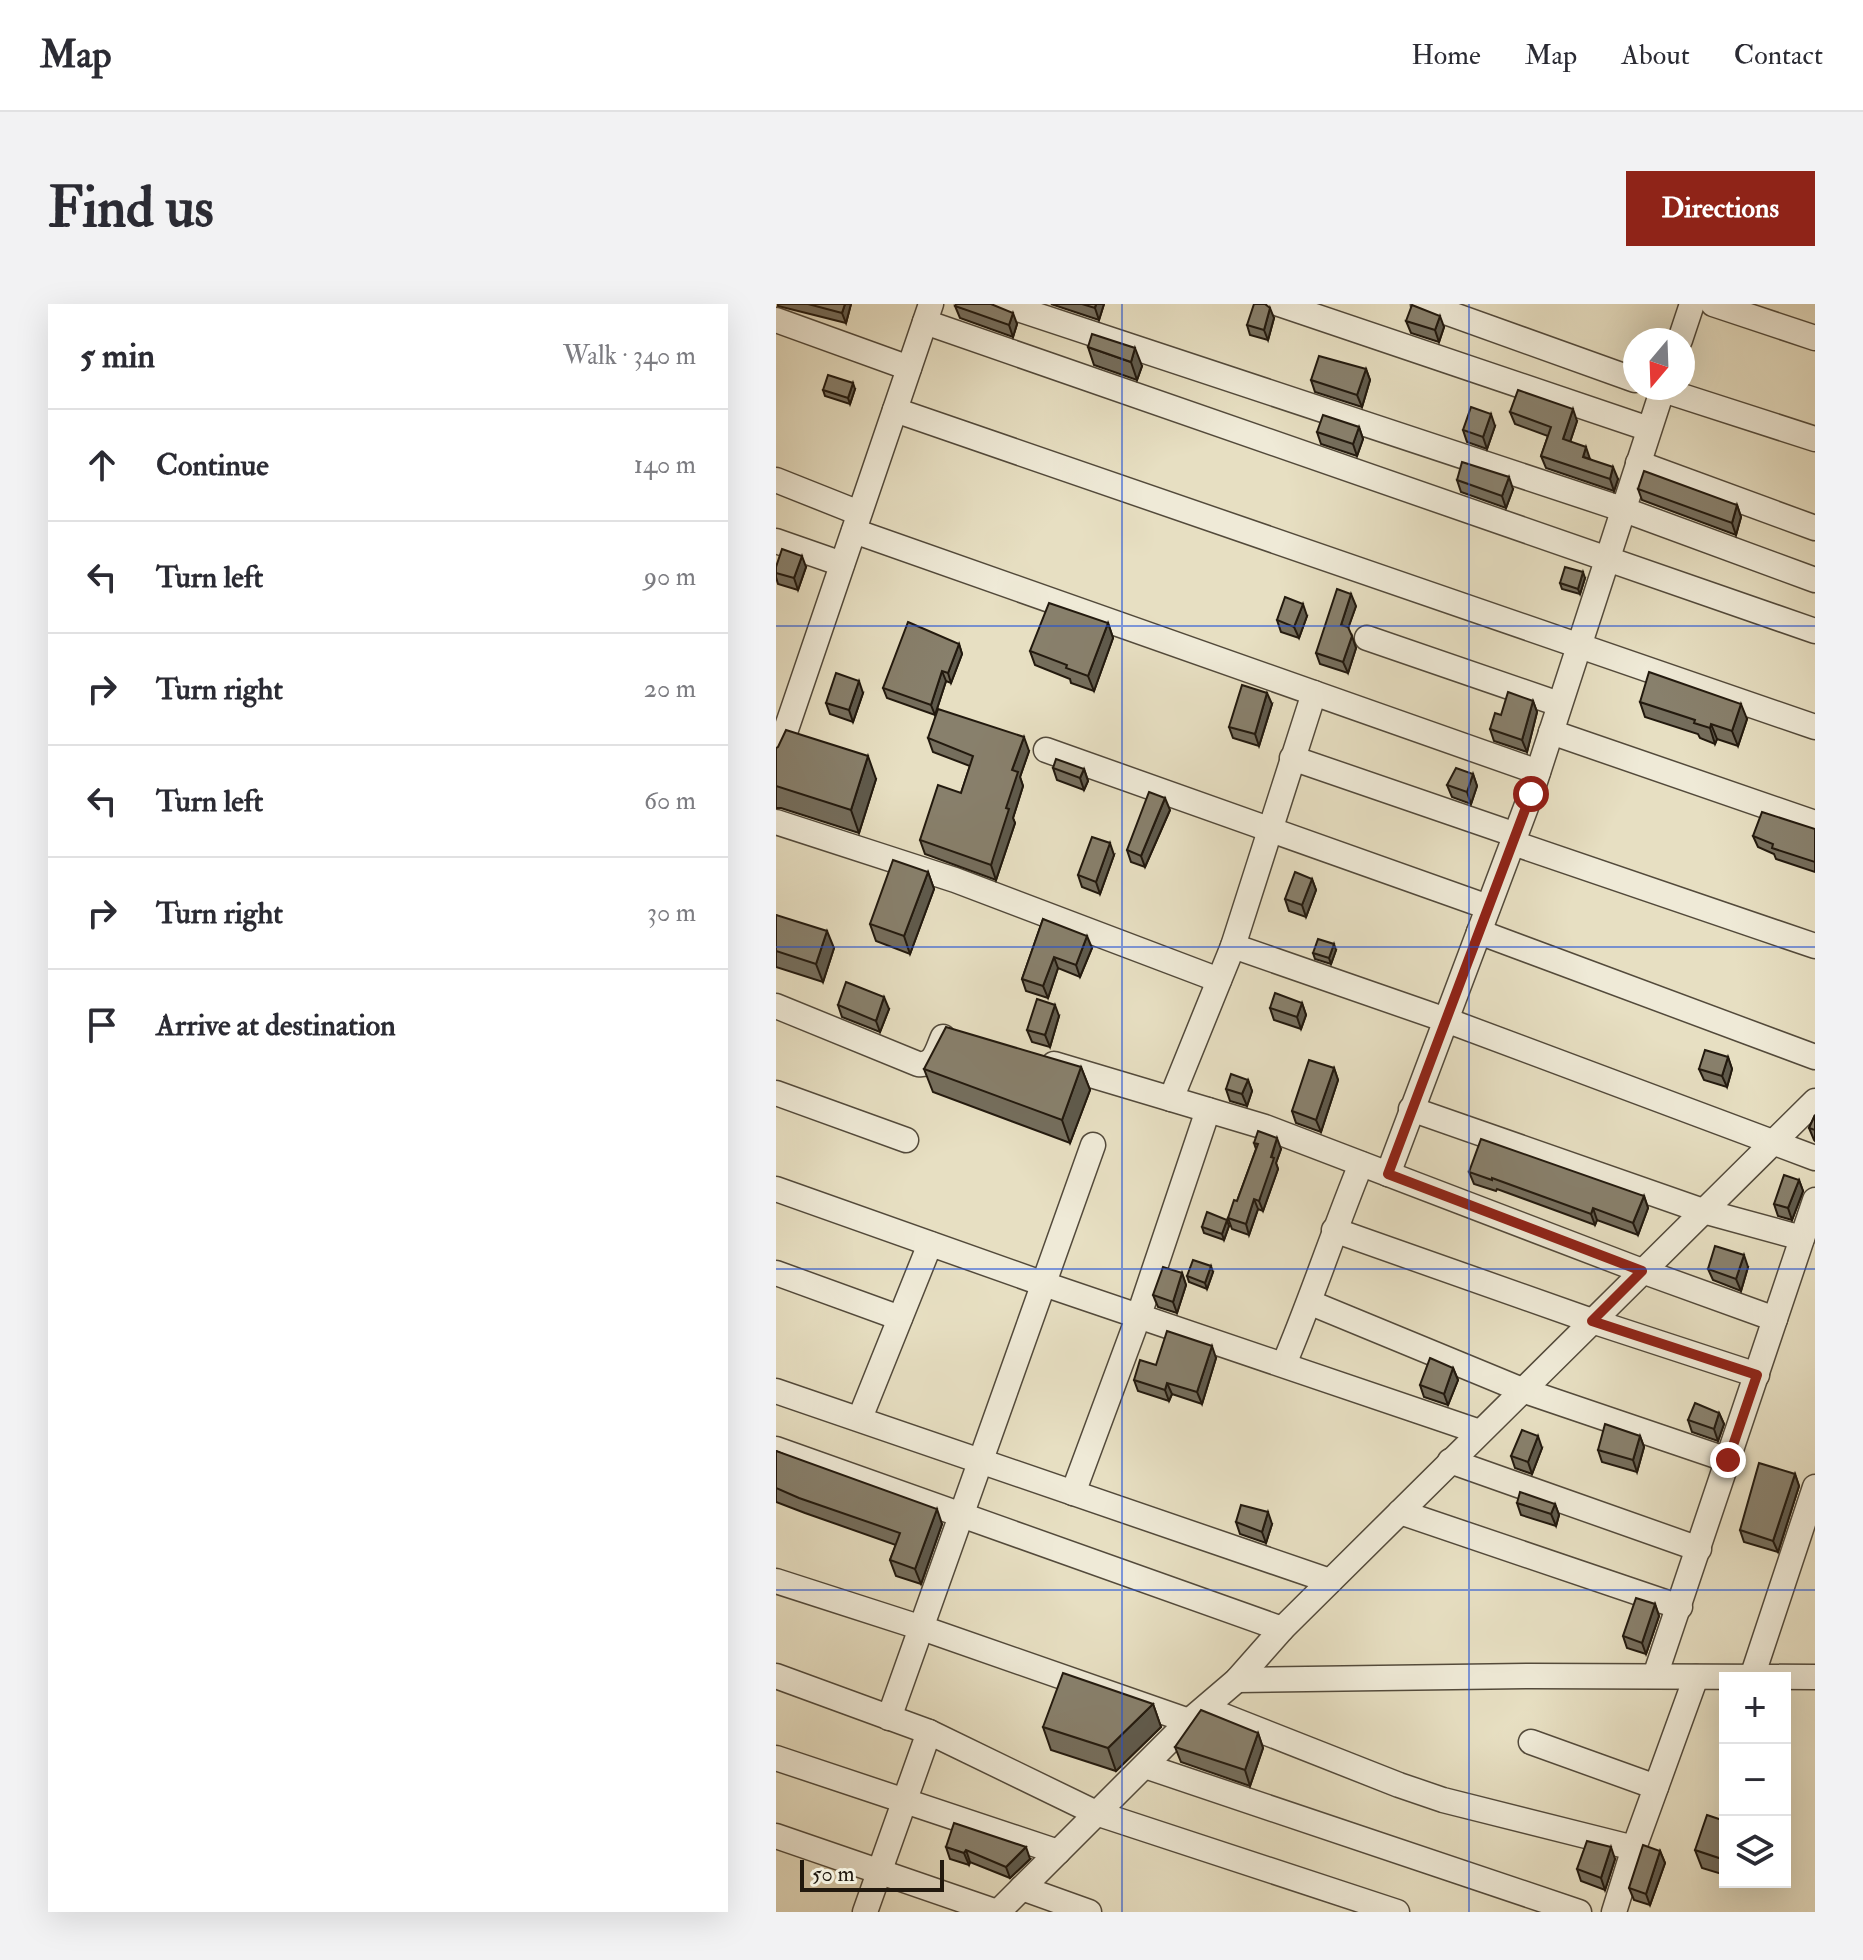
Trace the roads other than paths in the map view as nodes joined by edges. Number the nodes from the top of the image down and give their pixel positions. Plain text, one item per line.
1 (1003, 304) edge
2 (1279, 304) edge
3 (1423, 304) edge
4 (1692, 304) edge
5 (1713, 304) edge
6 (928, 313) edge
7 (776, 320) edge
8 (1684, 328) edge
9 (1815, 338) edge
10 (909, 368) junction
11 (1623, 376) edge
12 (1658, 400) edge
13 (1695, 400) edge
14 (895, 410) junction
15 (1649, 429) junction
16 (1815, 439) edge
17 (1638, 463) junction
18 (776, 480) edge
19 (1622, 509) junction
20 (856, 522) junction
21 (1815, 528) edge
22 (776, 541) edge
23 (1606, 558) junction
24 (842, 564) junction
25 (1815, 580) edge
26 (1815, 631) edge
27 (1367, 638) dead end
28 (1578, 645) junction
29 (1314, 693) junction
30 (1559, 704) junction
31 (1815, 727) edge
32 (1551, 732) junction
33 (1046, 750) dead end
34 (1292, 758) junction
35 (776, 759) edge
36 (1538, 772) junction
37 (776, 822) edge
38 (1815, 823) edge
39 (1269, 829) junction
40 (1514, 839) junction
41 (1488, 907) junction
42 (1479, 932) junction
43 (1233, 946) junction
44 (1815, 946) edge
45 (1219, 980) junction
46 (776, 1006) edge
47 (1446, 1020) junction
48 (965, 1037) edge
49 (1815, 1057) edge
50 (1036, 1058) edge
51 (776, 1093) edge
52 (1171, 1099) junction
53 (1815, 1101) edge
54 (1411, 1109) junction
55 (1208, 1110) junction
56 (906, 1140) dead end
57 (1771, 1143) junction
58 (1093, 1145) dead end
59 (1815, 1158) edge
60 (1361, 1164) junction
61 (1388, 1174) junction
62 (776, 1189) edge
63 (1815, 1200) edge
64 (1703, 1211) junction
65 (1334, 1230) junction
66 (1802, 1238) junction
67 (930, 1244) junction
68 (1642, 1271) junction
69 (776, 1273) edge
70 (1044, 1284) junction
71 (1311, 1303) junction
72 (1139, 1315) junction
73 (900, 1318) junction
74 (1775, 1319) junction
75 (1592, 1321) junction
76 (1284, 1364) junction
77 (1757, 1375) junction
78 (1522, 1390) junction
79 (776, 1391) edge
80 (860, 1418) junction
81 (1480, 1432) junction
82 (776, 1449) edge
83 (1728, 1460) junction
84 (981, 1461) junction
85 (1450, 1461) junction
86 (1815, 1487) edge
87 (1073, 1493) junction
88 (1400, 1512) junction
89 (961, 1515) junction
90 (1806, 1548) edge
91 (1699, 1549) junction
92 (776, 1581) edge
93 (1330, 1581) junction
94 (1680, 1607) junction
95 (922, 1628) junction
96 (1282, 1629) junction
97 (1754, 1672) edge
98 (776, 1676) edge
99 (1655, 1676) junction
100 (1696, 1677) junction
101 (1719, 1677) edge
102 (1791, 1677) edge
103 (1815, 1677) edge
104 (1237, 1680) junction
105 (1198, 1715) junction
106 (889, 1718) junction
107 (929, 1732) junction
108 (1531, 1742) dead end
109 (776, 1758) edge
110 (1145, 1766) junction
111 (1656, 1787) junction
112 (904, 1802) junction
113 (1096, 1813) junction
114 (776, 1836) edge
115 (1634, 1848) junction
116 (1058, 1852) junction
117 (879, 1872) junction
118 (1022, 1888) junction
119 (865, 1912) edge
120 (997, 1912) edge
121 (1089, 1912) edge
122 (1397, 1912) edge
123 (1579, 1912) edge
124 (1614, 1912) edge

1 - 19 street
2 - 15 street
3 - 11 street
4 - 8 street
5 - 9 street
6 - 10 street
6 - 23 street
7 - 10 street
10 - 14 street
12 - 15 street
13 - 16 street
14 - 20 street
14 - 28 street
15 - 17 street
17 - 19 street
17 - 21 street
18 - 20 street
19 - 23 street
19 - 25 street
20 - 24 street
20 - 29 street
22 - 24 street
23 - 26 street
23 - 28 street
24 - 35 street
27 - 30 street
28 - 30 street
28 - 31 street
29 - 34 street
29 - 36 street
30 - 32 street
32 - 36 street
32 - 38 street
33 - 39 street
34 - 39 street
34 - 40 street
36 - 40 street
37 - 45 street
39 - 41 street
39 - 43 street
40 - 41 street
40 - 44 street
41 - 42 street
42 - 47 street
42 - 49 street
43 - 45 street
43 - 47 street
45 - 52 street
46 - 48 street
47 - 54 street
47 - 57 street
50 - 52 street
51 - 56 street
52 - 55 street
53 - 57 street
54 - 61 street
54 - 64 street
55 - 60 street
55 - 72 street
57 - 59 street
57 - 64 street
58 - 70 street
60 - 61 street
60 - 65 street
61 - 68 street
62 - 67 street
63 - 66 street
64 - 66 street
64 - 68 street
65 - 71 street
65 - 75 street
66 - 74 street
67 - 70 street
67 - 73 street
68 - 74 street
68 - 75 street
69 - 73 street
70 - 72 street
70 - 84 street
71 - 76 street
71 - 78 street
72 - 76 street
72 - 87 street
73 - 80 street
74 - 77 street
75 - 77 street
75 - 78 street
76 - 81 street
77 - 83 street
78 - 81 street
78 - 83 street
79 - 80 street
80 - 84 street
81 - 85 street
82 - 89 street
83 - 91 street
84 - 87 street
84 - 89 street
85 - 88 street
85 - 91 street
86 - 90 street
87 - 93 street
88 - 93 street
88 - 94 street
89 - 95 street
89 - 96 street
90 - 97 street
91 - 94 street
92 - 95 street
93 - 96 street
94 - 99 street
95 - 105 street
95 - 106 street
96 - 104 street
98 - 106 street
99 - 100 street
99 - 104 street
100 - 101 street
100 - 111 street
102 - 103 street
104 - 105 street
105 - 110 street
105 - 115 street
106 - 107 street
107 - 112 street
107 - 113 street
108 - 111 street
109 - 112 street
110 - 113 street
110 - 123 street
111 - 115 street
112 - 116 street
112 - 117 street
113 - 116 street
113 - 122 street
114 - 117 street
115 - 124 street
116 - 118 street
117 - 119 street
117 - 120 street
118 - 120 street
118 - 121 street

